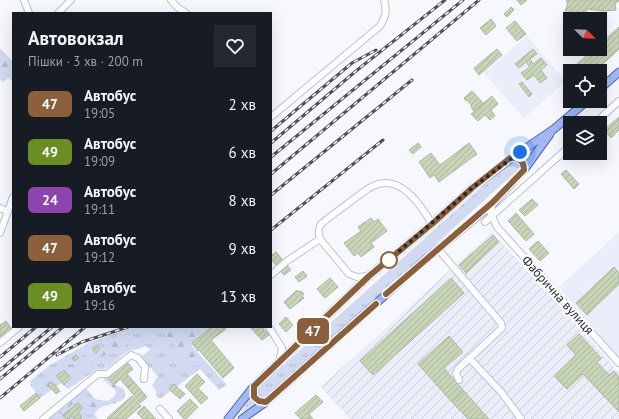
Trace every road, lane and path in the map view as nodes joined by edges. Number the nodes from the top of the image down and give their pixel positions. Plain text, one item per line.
1 (24, 0) edge
2 (71, 0) edge
3 (171, 0) edge
4 (384, 0) edge
5 (30, 12) edge
6 (59, 12) edge
7 (184, 12) edge
8 (619, 72) edge
9 (607, 83) edge
10 (619, 101) edge
11 (578, 108) edge
12 (272, 116) edge
13 (603, 116) edge
14 (554, 129) junction
15 (563, 152) edge
16 (510, 158) junction
17 (524, 170) junction
18 (12, 200) edge
19 (493, 202) junction
20 (0, 208) edge
21 (8, 212) junction
22 (492, 217) junction
23 (485, 222) junction
24 (470, 223) junction
25 (432, 224) junction
26 (497, 227) junction
27 (0, 233) edge
28 (320, 239) junction
29 (438, 250) junction
30 (272, 274) edge
31 (369, 276) junction
32 (18, 328) edge
33 (270, 328) edge
34 (0, 342) edge
35 (469, 358) junction
36 (279, 363) junction
37 (619, 363) edge
38 (144, 379) dead end
39 (459, 380) dead end
40 (254, 386) junction
41 (266, 402) junction
42 (160, 409) dead end
43 (43, 419) edge
44 (169, 419) edge
45 (228, 419) edge
46 (242, 419) edge
47 (521, 419) edge

1 - 5 street
2 - 6 street
3 - 7 street
4 - 12 street
8 - 9 main road
10 - 13 street
11 - 14 main road
14 - 16 main road
14 - 17 main road
15 - 22 street
16 - 17 main road
16 - 25 main road
17 - 19 main road
18 - 21 street
19 - 22 street
19 - 24 main road
20 - 21 street
21 - 27 street
22 - 23 street
22 - 26 street
23 - 24 street
23 - 26 street
24 - 29 main road
25 - 28 street
25 - 31 main road
26 - 37 street, Фабрична вулиця
28 - 30 street
28 - 31 street
29 - 35 street
29 - 41 main road
31 - 36 main road
32 - 34 street
33 - 36 street
35 - 39 street
35 - 47 street
36 - 40 main road
38 - 43 street
40 - 41 main road
40 - 45 main road
41 - 46 main road
42 - 44 street

